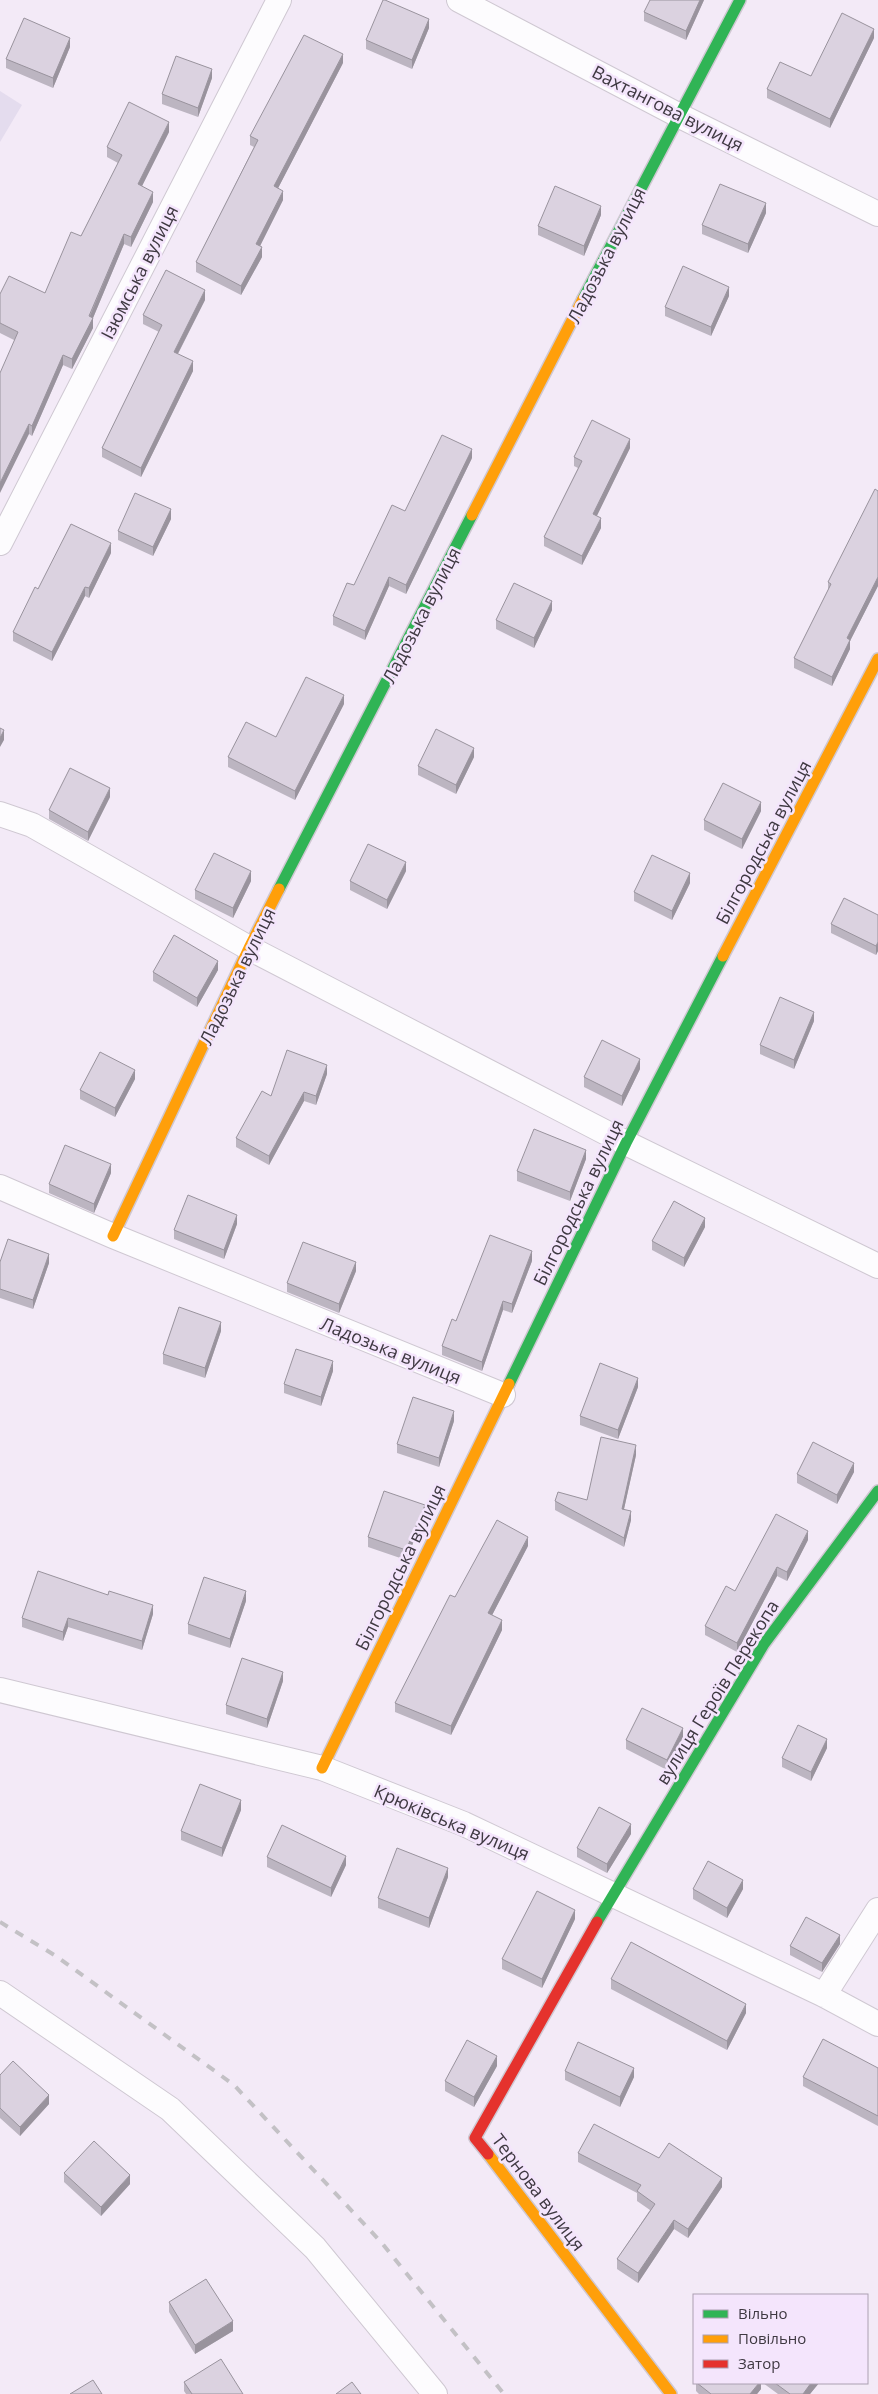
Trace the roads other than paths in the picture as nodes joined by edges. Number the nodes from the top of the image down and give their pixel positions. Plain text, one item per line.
1 (279, 0) edge
2 (459, 0) edge
3 (740, 0) edge
4 (678, 115) junction
5 (878, 214) edge
6 (0, 543) edge
7 (878, 659) edge
8 (0, 814) edge
9 (249, 948) junction
10 (626, 1143) junction
11 (0, 1187) edge
12 (112, 1236) junction
13 (878, 1266) edge
14 (503, 1395) junction
15 (878, 1491) edge
16 (0, 1690) edge
17 (322, 1768) junction
18 (613, 1894) junction
19 (878, 1910) edge
20 (0, 1993) edge
21 (824, 1995) junction
22 (878, 2024) edge
23 (435, 2394) edge
24 (671, 2394) edge

1 - 6 street, Ізюмська вулиця
2 - 4 street, Вахтангова вулиця
3 - 4 street, Ладозька вулиця
4 - 5 street, Вахтангова вулиця
4 - 9 street, Ладозька вулиця
7 - 10 street, Білгородська вулиця
8 - 9 street
9 - 10 street
9 - 12 street, Ладозька вулиця
10 - 13 street
10 - 14 street, Білгородська вулиця
11 - 12 street, Ладозька вулиця
12 - 14 street, Ладозька вулиця
14 - 17 street, Білгородська вулиця
15 - 18 street, вулиця Героїв Перекопа
16 - 17 street, Крюківська вулиця
17 - 18 street, Крюківська вулиця
18 - 21 street, Крюківська вулиця
18 - 24 street, Тернова вулиця
19 - 21 street
20 - 23 street
21 - 22 street, Крюківська вулиця

